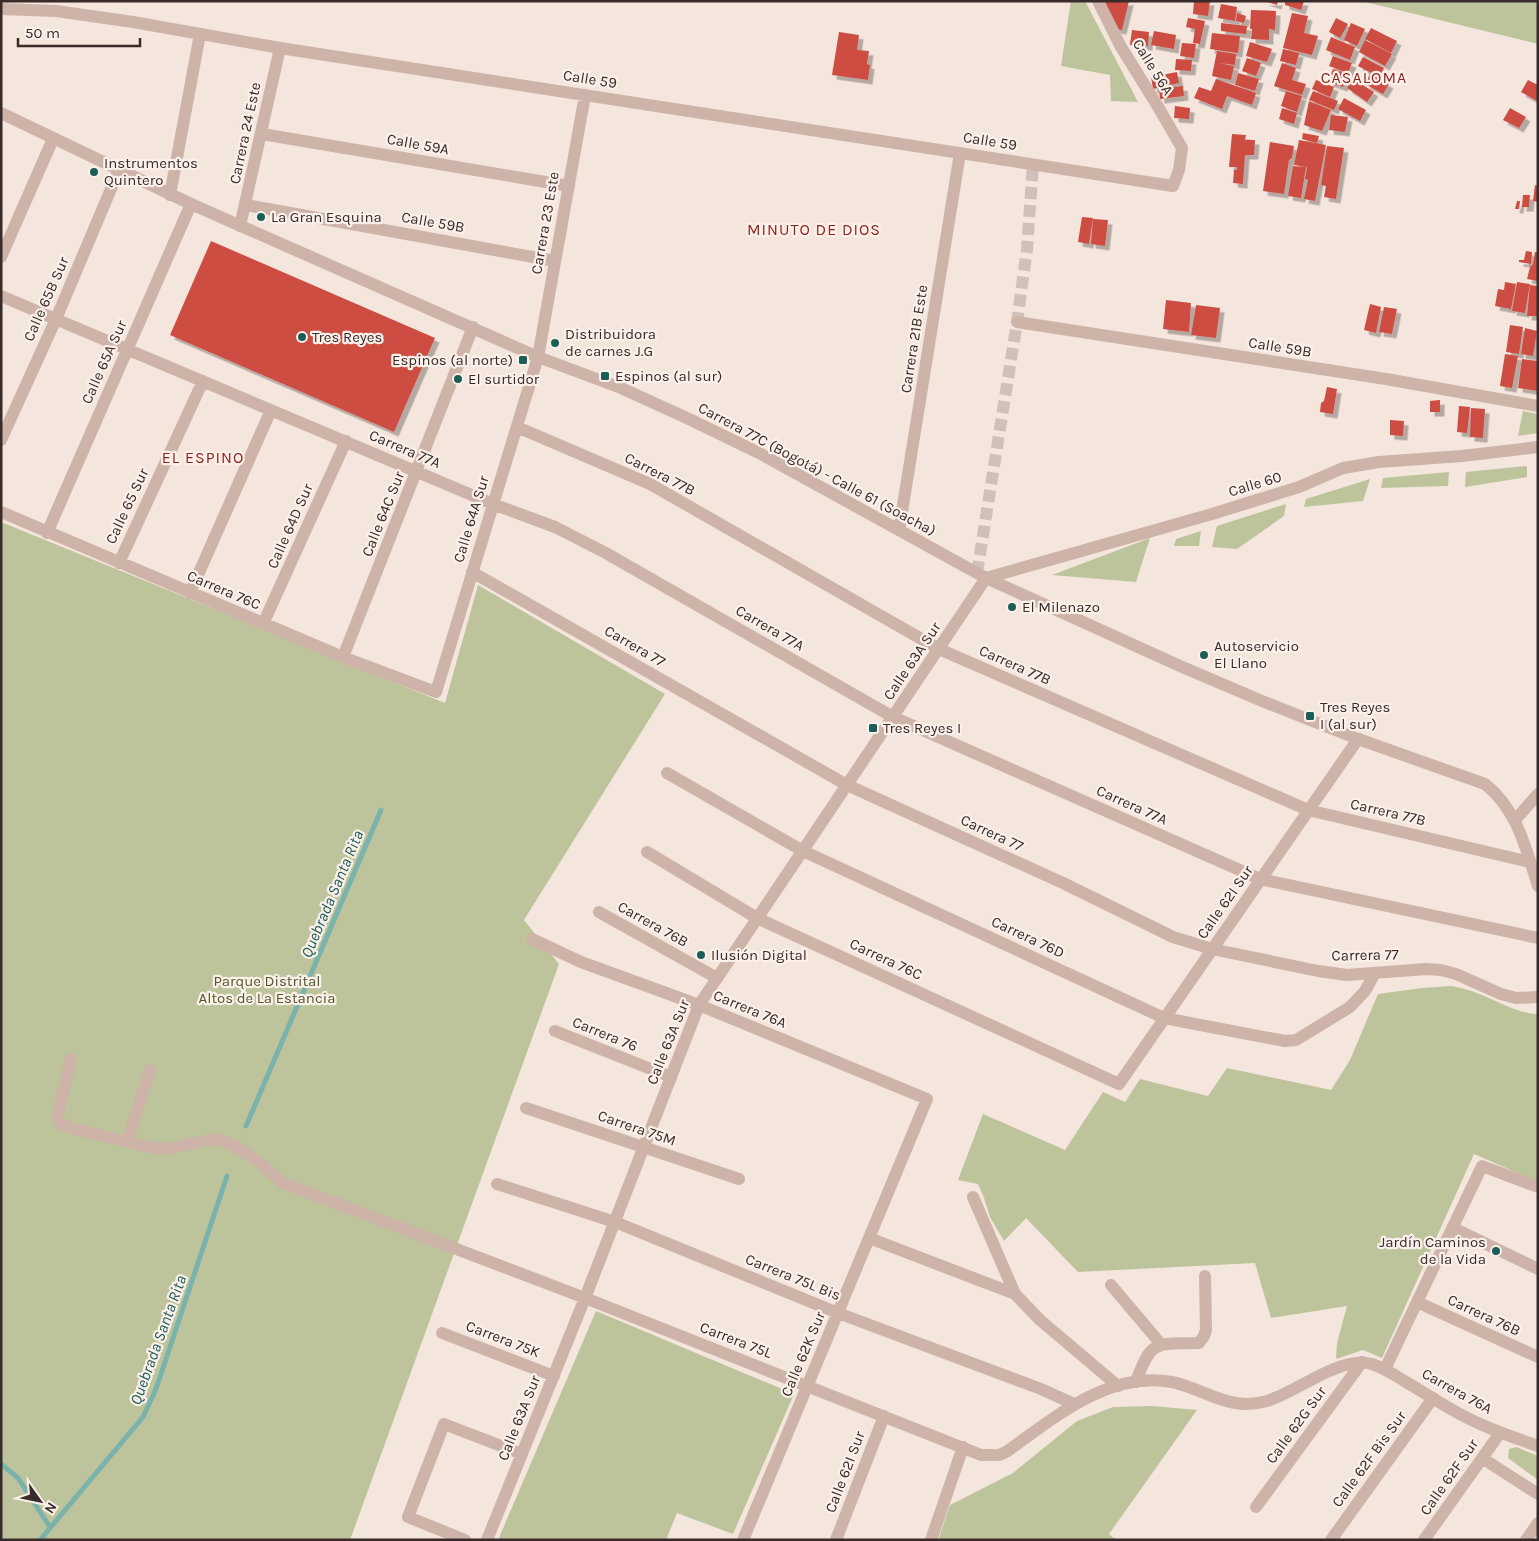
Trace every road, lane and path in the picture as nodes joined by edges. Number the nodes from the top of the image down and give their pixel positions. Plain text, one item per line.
1 (1098, 1) edge
2 (1, 9) edge
3 (200, 34) junction
4 (280, 48) junction
5 (585, 95) junction
6 (1, 113) edge
7 (262, 134) junction
8 (53, 139) junction
9 (960, 153) junction
10 (119, 170) junction
11 (569, 186) junction
12 (1173, 186) joint
13 (170, 195) junction
14 (191, 204) junction
15 (246, 206) junction
16 (240, 226) junction
17 (1, 257) edge
18 (555, 261) junction
19 (1, 296) edge
20 (56, 319) junction
21 (1017, 322) dead end
22 (473, 327) junction
23 (128, 349) junction
24 (538, 357) junction
25 (203, 381) junction
26 (1538, 406) edge
27 (271, 410) junction
28 (516, 427) junction
29 (1, 440) edge
30 (346, 441) junction
31 (1538, 447) edge
32 (417, 471) junction
33 (493, 504) junction
34 (1, 512) edge
35 (899, 530) junction
36 (47, 532) junction
37 (119, 563) junction
38 (472, 572) junction
39 (986, 578) junction
40 (190, 593) junction
41 (263, 624) junction
42 (939, 649) junction
43 (343, 657) junction
44 (436, 692) joint
45 (893, 717) junction
46 (1358, 739) junction
47 (667, 773) dead end
48 (847, 784) junction
49 (1538, 794) edge
50 (1308, 810) junction
51 (1515, 820) junction
52 (803, 851) junction
53 (647, 852) dead end
54 (1530, 862) junction
55 (1260, 879) junction
56 (1538, 886) edge
57 (599, 912) dead end
58 (757, 918) junction
59 (1538, 938) edge
60 (532, 939) dead end
61 (1212, 949) junction
62 (1375, 973) junction
63 (717, 978) junction
64 (1538, 998) edge
65 (699, 1005) junction
66 (1164, 1018) junction
67 (555, 1031) dead end
68 (71, 1059) dead end
69 (150, 1070) dead end
70 (671, 1077) junction
71 (1119, 1084) joint
72 (927, 1098) joint
73 (526, 1108) dead end
74 (127, 1141) junction
75 (644, 1148) junction
76 (739, 1179) dead end
77 (497, 1184) dead end
78 (1538, 1187) edge
79 (973, 1197) dead end
80 (615, 1222) junction
81 (1453, 1228) junction
82 (869, 1238) junction
83 (1538, 1269) edge
84 (1205, 1276) dead end
85 (1111, 1285) dead end
86 (1015, 1294) junction
87 (585, 1298) junction
88 (1418, 1302) junction
89 (838, 1313) junction
90 (442, 1333) dead end
91 (1160, 1344) junction
92 (1538, 1357) edge
93 (1362, 1362) junction
94 (1385, 1369) junction
95 (554, 1376) junction
96 (1136, 1382) junction
97 (807, 1386) junction
98 (1118, 1386) junction
99 (1433, 1398) junction
100 (1074, 1404) junction
101 (884, 1416) junction
102 (1500, 1433) junction
103 (1538, 1446) edge
104 (963, 1447) junction
105 (522, 1454) junction
106 (1482, 1458) junction
107 (1538, 1494) edge
108 (1256, 1507) dead end
109 (1538, 1523) edge
110 (465, 1540) edge
111 (487, 1540) edge
112 (743, 1540) edge
113 (836, 1540) edge
114 (931, 1540) edge
115 (1331, 1540) edge
116 (1424, 1540) edge
117 (1526, 1540) edge

1 - 12 street, Calle 56A
2 - 3 street, Calle 59
3 - 4 street, Calle 59
3 - 13 street
4 - 5 street, Calle 59
4 - 7 street, Carrera 24 Este
5 - 9 street, Calle 59
5 - 11 street, Carrera 23 Este
6 - 8 street, Carrera 77C (Bogotá) - Calle 61 (Soacha)
7 - 11 street, Calle 59A
7 - 15 street, Carrera 24 Este
8 - 10 street, Carrera 77C (Bogotá) - Calle 61 (Soacha)
8 - 17 street
9 - 12 street, Calle 59
9 - 35 street, Carrera 21B Este
10 - 13 street, Carrera 77C (Bogotá) - Calle 61 (Soacha)
10 - 20 street, Calle 65B Sur
11 - 18 street, Carrera 23 Este
13 - 14 street, Carrera 77C (Bogotá) - Calle 61 (Soacha)
14 - 16 street, Carrera 77C (Bogotá) - Calle 61 (Soacha)
14 - 23 street, Calle 65A Sur
15 - 16 street, Carrera 24 Este
15 - 18 street, Calle 59B
16 - 22 street, Carrera 77C (Bogotá) - Calle 61 (Soacha)
18 - 24 street, Carrera 23 Este
19 - 20 street, Carrera 77A
20 - 23 street, Carrera 77A
20 - 29 street, Calle 65B Sur
21 - 26 street, Calle 59B
22 - 24 street, Carrera 77C (Bogotá) - Calle 61 (Soacha)
22 - 32 street, Calle 64C Sur
23 - 25 street, Carrera 77A
23 - 36 street, Calle 65A Sur
24 - 28 street, Calle 64A Sur
24 - 35 street, Carrera 77C (Bogotá) - Calle 61 (Soacha)
25 - 27 street, Carrera 77A
25 - 37 street, Calle 65 Sur
27 - 30 street, Carrera 77A
27 - 40 street
28 - 33 street, Calle 64A Sur
28 - 42 street, Carrera 77B
30 - 32 street, Carrera 77A
30 - 41 street, Calle 64D Sur
31 - 39 street, Calle 60
32 - 33 street, Carrera 77A
32 - 43 street, Calle 64C Sur
33 - 38 street, Calle 64A Sur
33 - 45 street, Carrera 77A
34 - 36 street, Carrera 76C
35 - 39 street, Carrera 77C (Bogotá) - Calle 61 (Soacha)
36 - 37 street, Carrera 76C
37 - 40 street, Carrera 76C
38 - 44 street, Calle 64A Sur
38 - 48 street, Carrera 77
39 - 42 street, Calle 63A Sur
39 - 46 street, Carrera 77C (Bogotá) - Calle 61 (Soacha)
40 - 41 street, Carrera 76C
41 - 43 street, Carrera 76C
42 - 45 street, Calle 63A Sur
42 - 50 street, Carrera 77B
43 - 44 street, Carrera 76C
45 - 48 street, Calle 63A Sur
45 - 55 street, Carrera 77A
46 - 50 street, Calle 62I Sur
46 - 51 street, Carrera 77C (Bogotá) - Calle 61 (Soacha)
47 - 52 street, Carrera 76D
48 - 52 street, Calle 63A Sur
48 - 61 street, Carrera 77
49 - 51 street
50 - 54 street, Carrera 77B
50 - 55 street, Calle 62I Sur
51 - 54 street
52 - 58 street, Calle 63A Sur
52 - 66 street, Carrera 76D
53 - 58 street, Carrera 76C
54 - 56 street
55 - 59 street, Carrera 77A
55 - 61 street, Calle 62I Sur
57 - 63 street, Carrera 76B
58 - 63 street, Calle 63A Sur
58 - 71 street, Carrera 76C
60 - 65 street, Carrera 76A
61 - 62 street, Carrera 77
61 - 66 street, Calle 62I Sur
62 - 64 street, Carrera 77
62 - 66 street, Carrera 76D
63 - 65 street, Calle 63A Sur
65 - 70 street, Calle 63A Sur
65 - 72 street, Carrera 76A
66 - 71 street, Calle 62I Sur
67 - 70 street, Carrera 76
68 - 74 street, Carrera 75L
69 - 74 street
70 - 75 street, Calle 63A Sur
72 - 82 street, Calle 62K Sur
73 - 75 street, Carrera 75M
74 - 87 street, Carrera 75L
75 - 76 street, Carrera 75M
75 - 80 street, Calle 63A Sur
77 - 80 street, Carrera 75L Bis
78 - 81 street
79 - 86 street
80 - 87 street, Calle 63A Sur
80 - 89 street, Carrera 75L Bis
81 - 83 street
81 - 88 street
82 - 86 street
82 - 89 street, Calle 62K Sur
84 - 91 street
85 - 91 street
86 - 98 street
87 - 95 street, Calle 63A Sur
87 - 97 street, Carrera 75L
88 - 92 street, Carrera 76B
88 - 94 street
89 - 97 street, Calle 62K Sur
89 - 100 street, Carrera 75L Bis
90 - 95 street, Carrera 75K
91 - 96 street
93 - 94 street, Carrera 76A
93 - 96 street
93 - 108 street, Calle 62G Sur
94 - 99 street, Carrera 76A
95 - 105 street, Calle 63A Sur
96 - 98 street
97 - 101 street, Carrera 75L
97 - 112 street, Calle 62K Sur
98 - 100 street
99 - 102 street, Carrera 76A
99 - 115 street, Calle 62F Bis Sur
100 - 104 street, Carrera 75L
101 - 104 street, Carrera 75L
101 - 113 street, Calle 62I Sur
102 - 103 street, Carrera 76A
102 - 106 street, Calle 62F Sur
104 - 114 street
105 - 110 street
105 - 111 street, Calle 63A Sur
106 - 107 street
106 - 116 street, Calle 62F Sur
109 - 117 street

